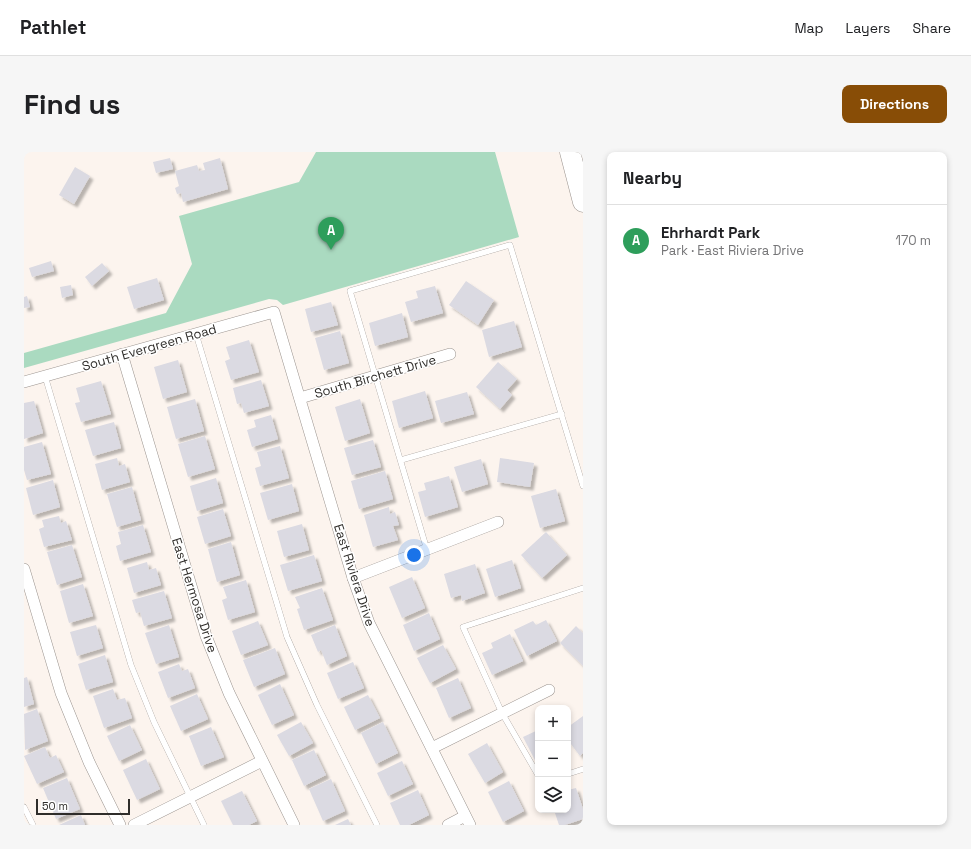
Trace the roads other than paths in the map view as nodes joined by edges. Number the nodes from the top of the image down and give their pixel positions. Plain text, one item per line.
1 (570, 152) edge
2 (583, 202) edge
3 (274, 312) joint
4 (196, 334) junction
5 (122, 354) junction
6 (450, 354) dead end
7 (45, 376) junction
8 (376, 376) junction
9 (24, 382) edge
10 (300, 398) junction
11 (562, 414) junction
12 (402, 460) junction
13 (583, 486) edge
14 (498, 522) dead end
15 (427, 550) junction
16 (24, 569) edge
17 (354, 578) junction
18 (583, 588) edge
19 (549, 690) dead end
20 (502, 713) junction
21 (432, 748) junction
22 (262, 761) junction
23 (583, 769) edge
24 (535, 770) edge
25 (571, 773) edge
26 (190, 797) junction
27 (24, 807) edge
28 (468, 821) edge
29 (33, 825) edge
30 (120, 825) edge
31 (134, 825) edge
32 (204, 825) edge
33 (294, 825) edge
34 (377, 825) edge
35 (448, 825) edge

1 - 2 highway
3 - 4 street, South Evergreen Road
3 - 10 street, East Riviera Drive
4 - 5 street, South Evergreen Road
4 - 34 lane
5 - 7 street, South Evergreen Road
5 - 22 street, East Hermosa Drive
6 - 8 street, South Birchett Drive
7 - 9 street, South Evergreen Road
7 - 26 lane
8 - 10 street, South Birchett Drive
8 - 11 lane
8 - 12 lane
10 - 17 street, East Riviera Drive
11 - 12 lane
11 - 13 lane
12 - 15 lane
14 - 15 street
15 - 17 street
16 - 30 street
17 - 21 street, East Riviera Drive
18 - 20 lane
19 - 20 street
20 - 21 street
20 - 24 lane
21 - 28 street, East Riviera Drive
22 - 26 street
22 - 33 street, East Hermosa Drive
23 - 25 lane
26 - 31 street
26 - 32 lane
27 - 29 lane
28 - 35 street

